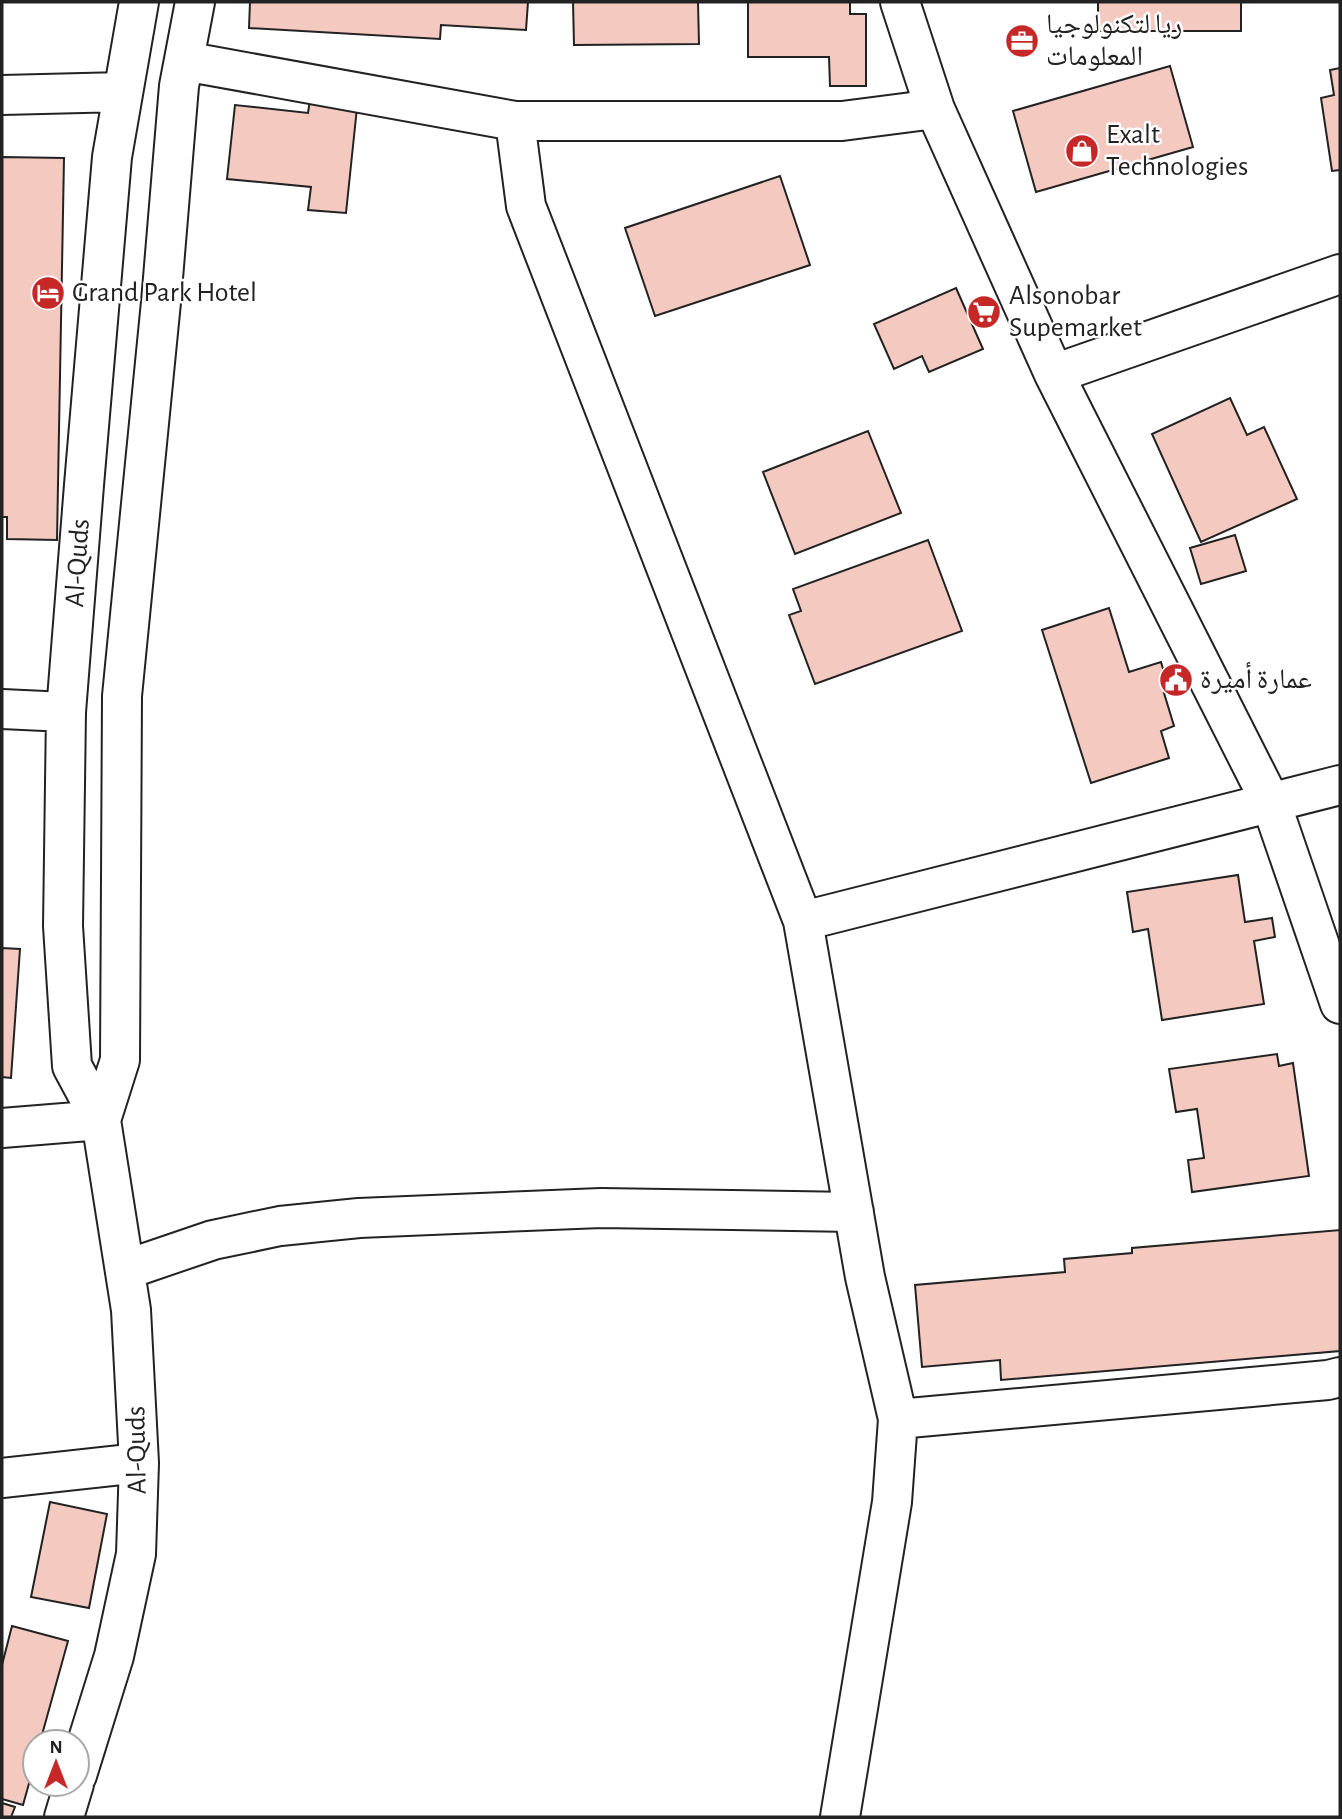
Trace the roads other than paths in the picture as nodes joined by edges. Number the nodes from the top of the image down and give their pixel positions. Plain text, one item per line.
1 (139, 2) edge
2 (195, 2) edge
3 (900, 2) edge
4 (184, 61) junction
5 (123, 92) junction
6 (2, 95) edge
7 (935, 109) junction
8 (515, 121) junction
9 (1340, 274) edge
10 (1054, 374) junction
11 (2, 709) edge
12 (66, 712) junction
13 (1340, 785) edge
14 (1271, 803) junction
15 (803, 921) junction
16 (1340, 1004) edge
17 (101, 1120) junction
18 (2, 1128) edge
19 (854, 1212) junction
20 (125, 1270) junction
21 (1340, 1377) edge
22 (898, 1419) junction
23 (139, 1464) junction
24 (2, 1478) edge
25 (91, 1730) edge
26 (70, 1798) edge
27 (64, 1817) edge
28 (840, 1817) edge

1 - 5 street, Al-Quds
2 - 4 street, Al-Quds
3 - 7 street
4 - 8 street
4 - 17 street, Al-Quds
5 - 6 street
5 - 12 street, Al-Quds
7 - 8 street
7 - 10 street
8 - 15 street
9 - 10 street
10 - 14 street
11 - 12 street
12 - 17 street, Al-Quds
13 - 14 street
14 - 15 street
14 - 16 street
15 - 19 street
17 - 18 street
17 - 20 street, Al-Quds
19 - 20 street
19 - 22 street
20 - 23 street, Al-Quds
21 - 22 street
22 - 28 street
23 - 24 street
23 - 25 street, Al-Quds
26 - 27 street

